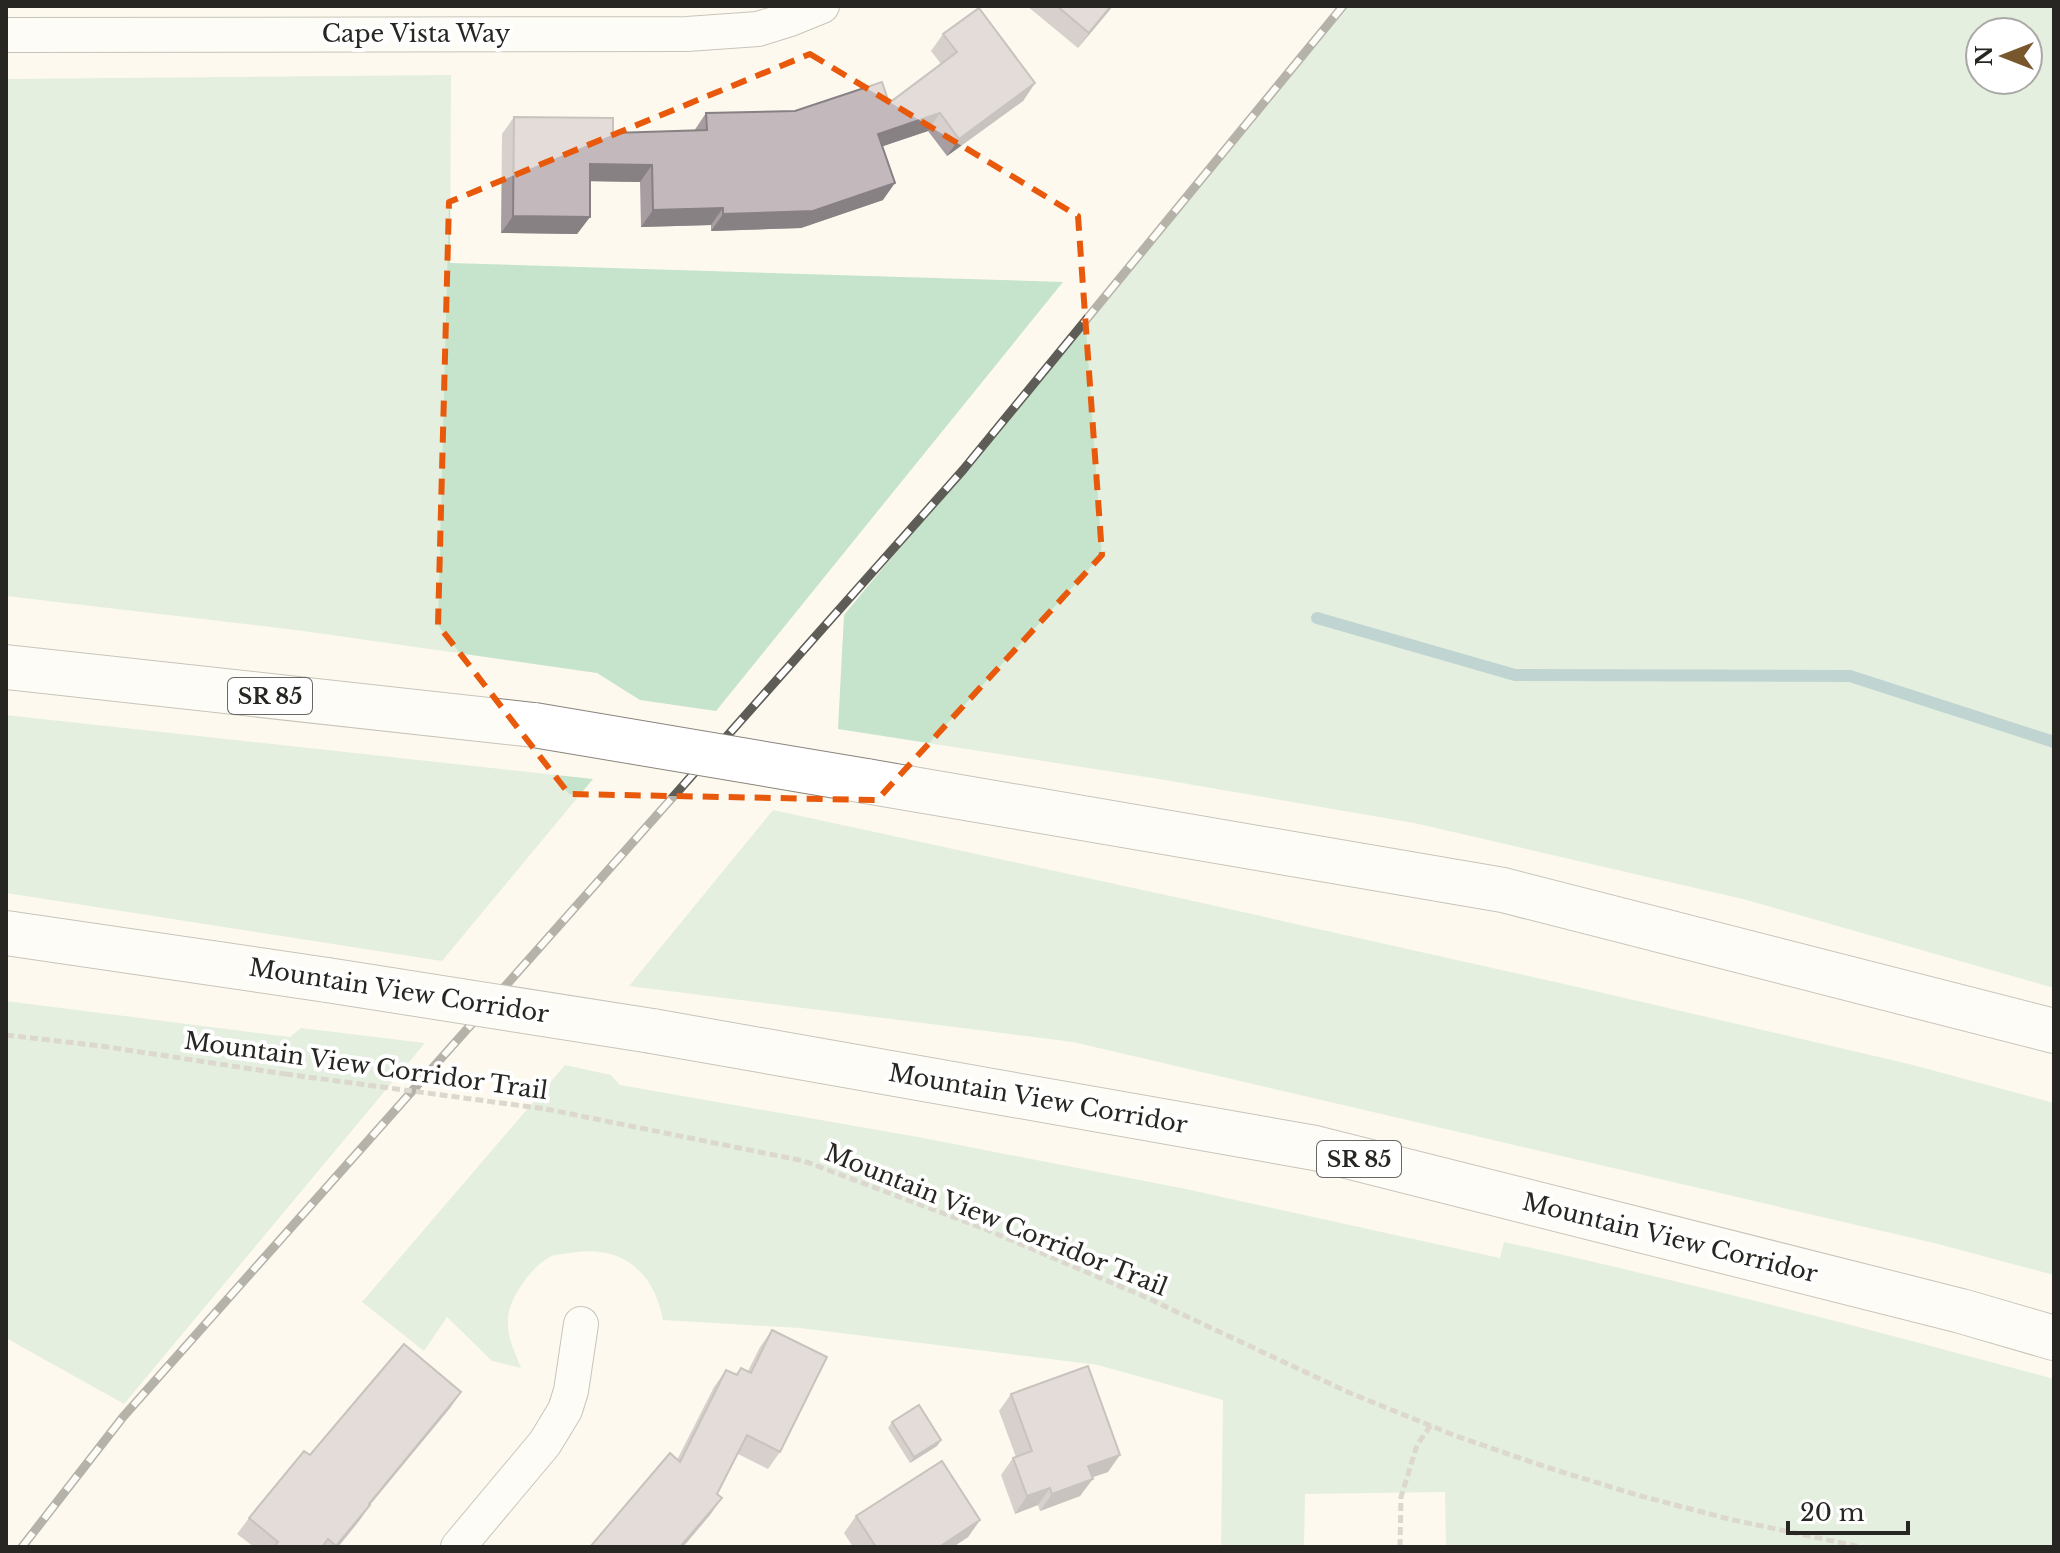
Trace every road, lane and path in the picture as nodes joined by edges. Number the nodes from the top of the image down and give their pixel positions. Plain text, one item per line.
1 (822, 6) edge
2 (6, 35) edge
3 (6, 667) edge
4 (6, 933) edge
5 (2054, 1031) edge
6 (6, 1035) edge
7 (581, 1324) dead end
8 (2054, 1338) edge
9 (1431, 1425) junction
10 (458, 1547) edge
11 (1400, 1547) edge
12 (1861, 1547) edge

1 - 2 street, Cape Vista Way
3 - 5 highway, SR 85, bridge
4 - 8 highway, Mountain View Corridor / SR 85, bridge
6 - 9 path, Mountain View Corridor Trail, bridge
7 - 10 street
9 - 11 path
9 - 12 path, Mountain View Corridor Trail

